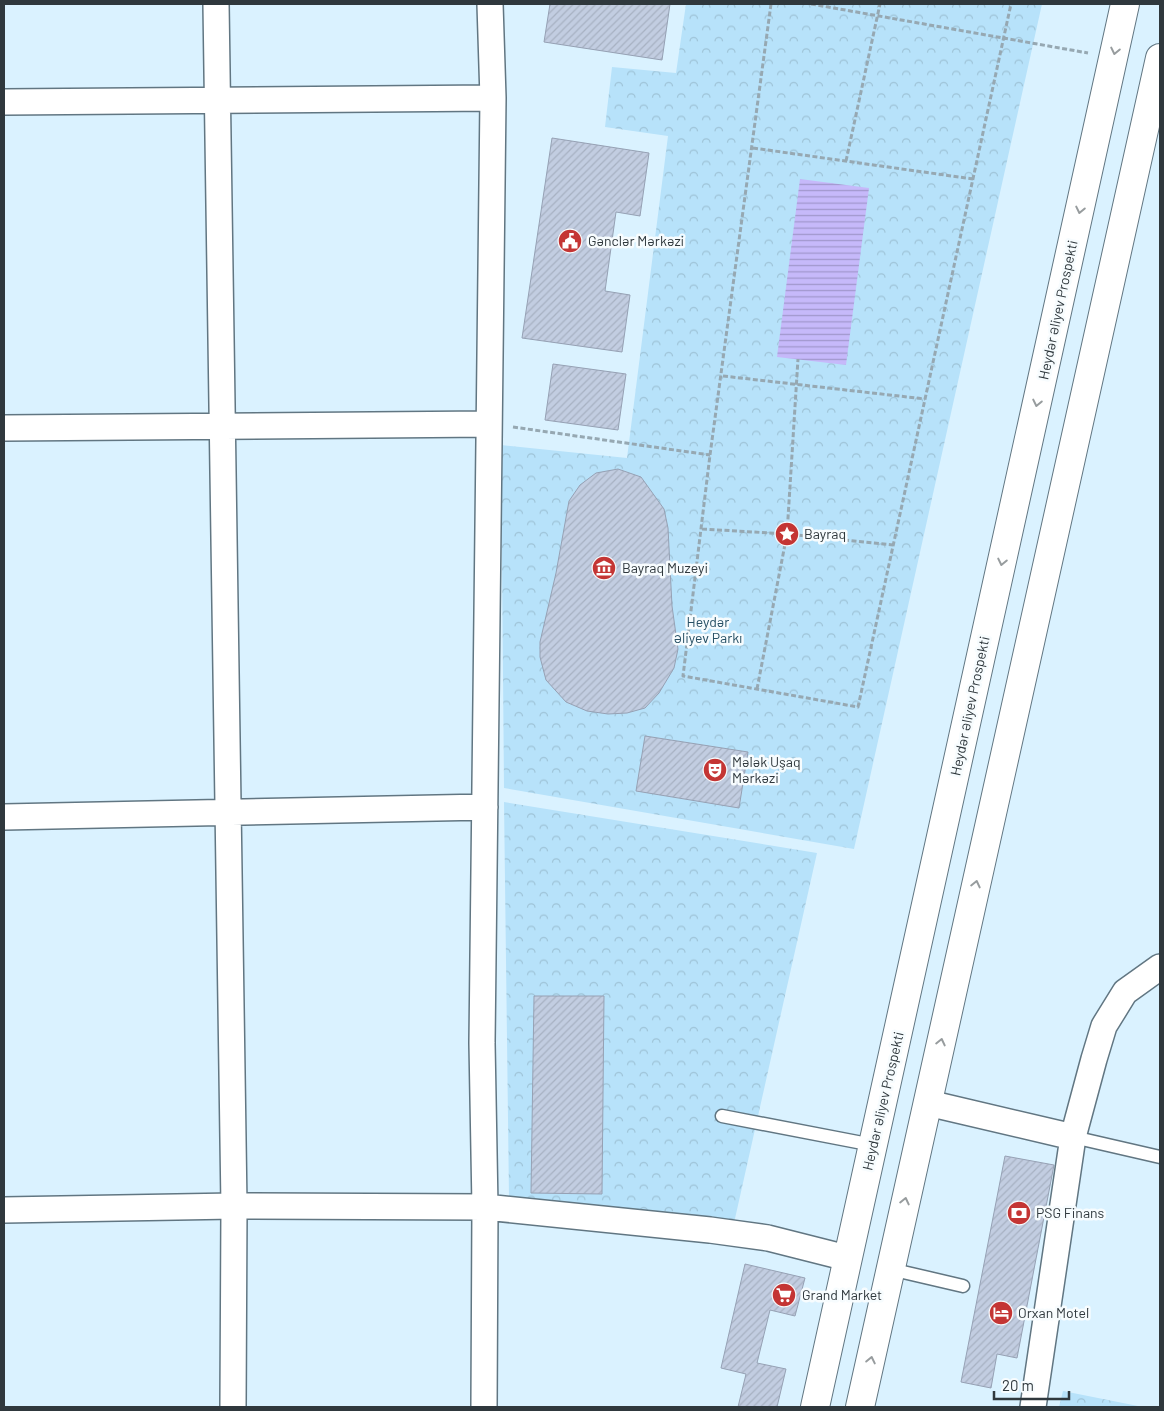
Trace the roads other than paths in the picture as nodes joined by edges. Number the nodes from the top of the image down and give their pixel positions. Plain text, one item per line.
1 (216, 4) edge
2 (490, 4) edge
3 (1125, 4) edge
4 (1160, 58) edge
5 (493, 98) junction
6 (217, 100) junction
7 (4, 102) edge
8 (1152, 136) edge
9 (489, 424) junction
10 (223, 425) junction
11 (4, 428) edge
12 (485, 807) junction
13 (228, 813) junction
14 (4, 818) edge
15 (1160, 967) edge
16 (928, 1103) junction
17 (722, 1116) dead end
18 (1073, 1137) junction
19 (873, 1145) junction
20 (1160, 1157) edge
21 (234, 1206) junction
22 (485, 1207) junction
23 (4, 1210) edge
24 (847, 1258) junction
25 (890, 1269) junction
26 (963, 1286) dead end
27 (233, 1407) edge
28 (484, 1407) edge
29 (815, 1407) edge
30 (860, 1407) edge
31 (1033, 1407) edge

1 - 6 street
2 - 5 street
3 -> 19 highway, Heydər Əliyev Prospekti
4 - 8 highway
5 - 6 street
5 - 9 street
6 - 7 street
6 - 10 street
16 -> 8 highway
9 - 10 street
9 - 12 street
10 - 11 street
10 - 13 street
12 - 13 street
12 - 22 street
13 - 14 street
13 - 21 street
15 - 18 street
16 - 18 street
25 -> 16 highway
17 - 19 lane
18 - 20 lane
18 - 31 street
19 - 24 highway, Heydər Əliyev Prospekti
21 - 22 street
21 - 23 street
21 - 27 street
22 - 24 street
22 - 28 street
24 - 29 highway, Heydər Əliyev Prospekti
25 - 26 lane
30 -> 25 highway

